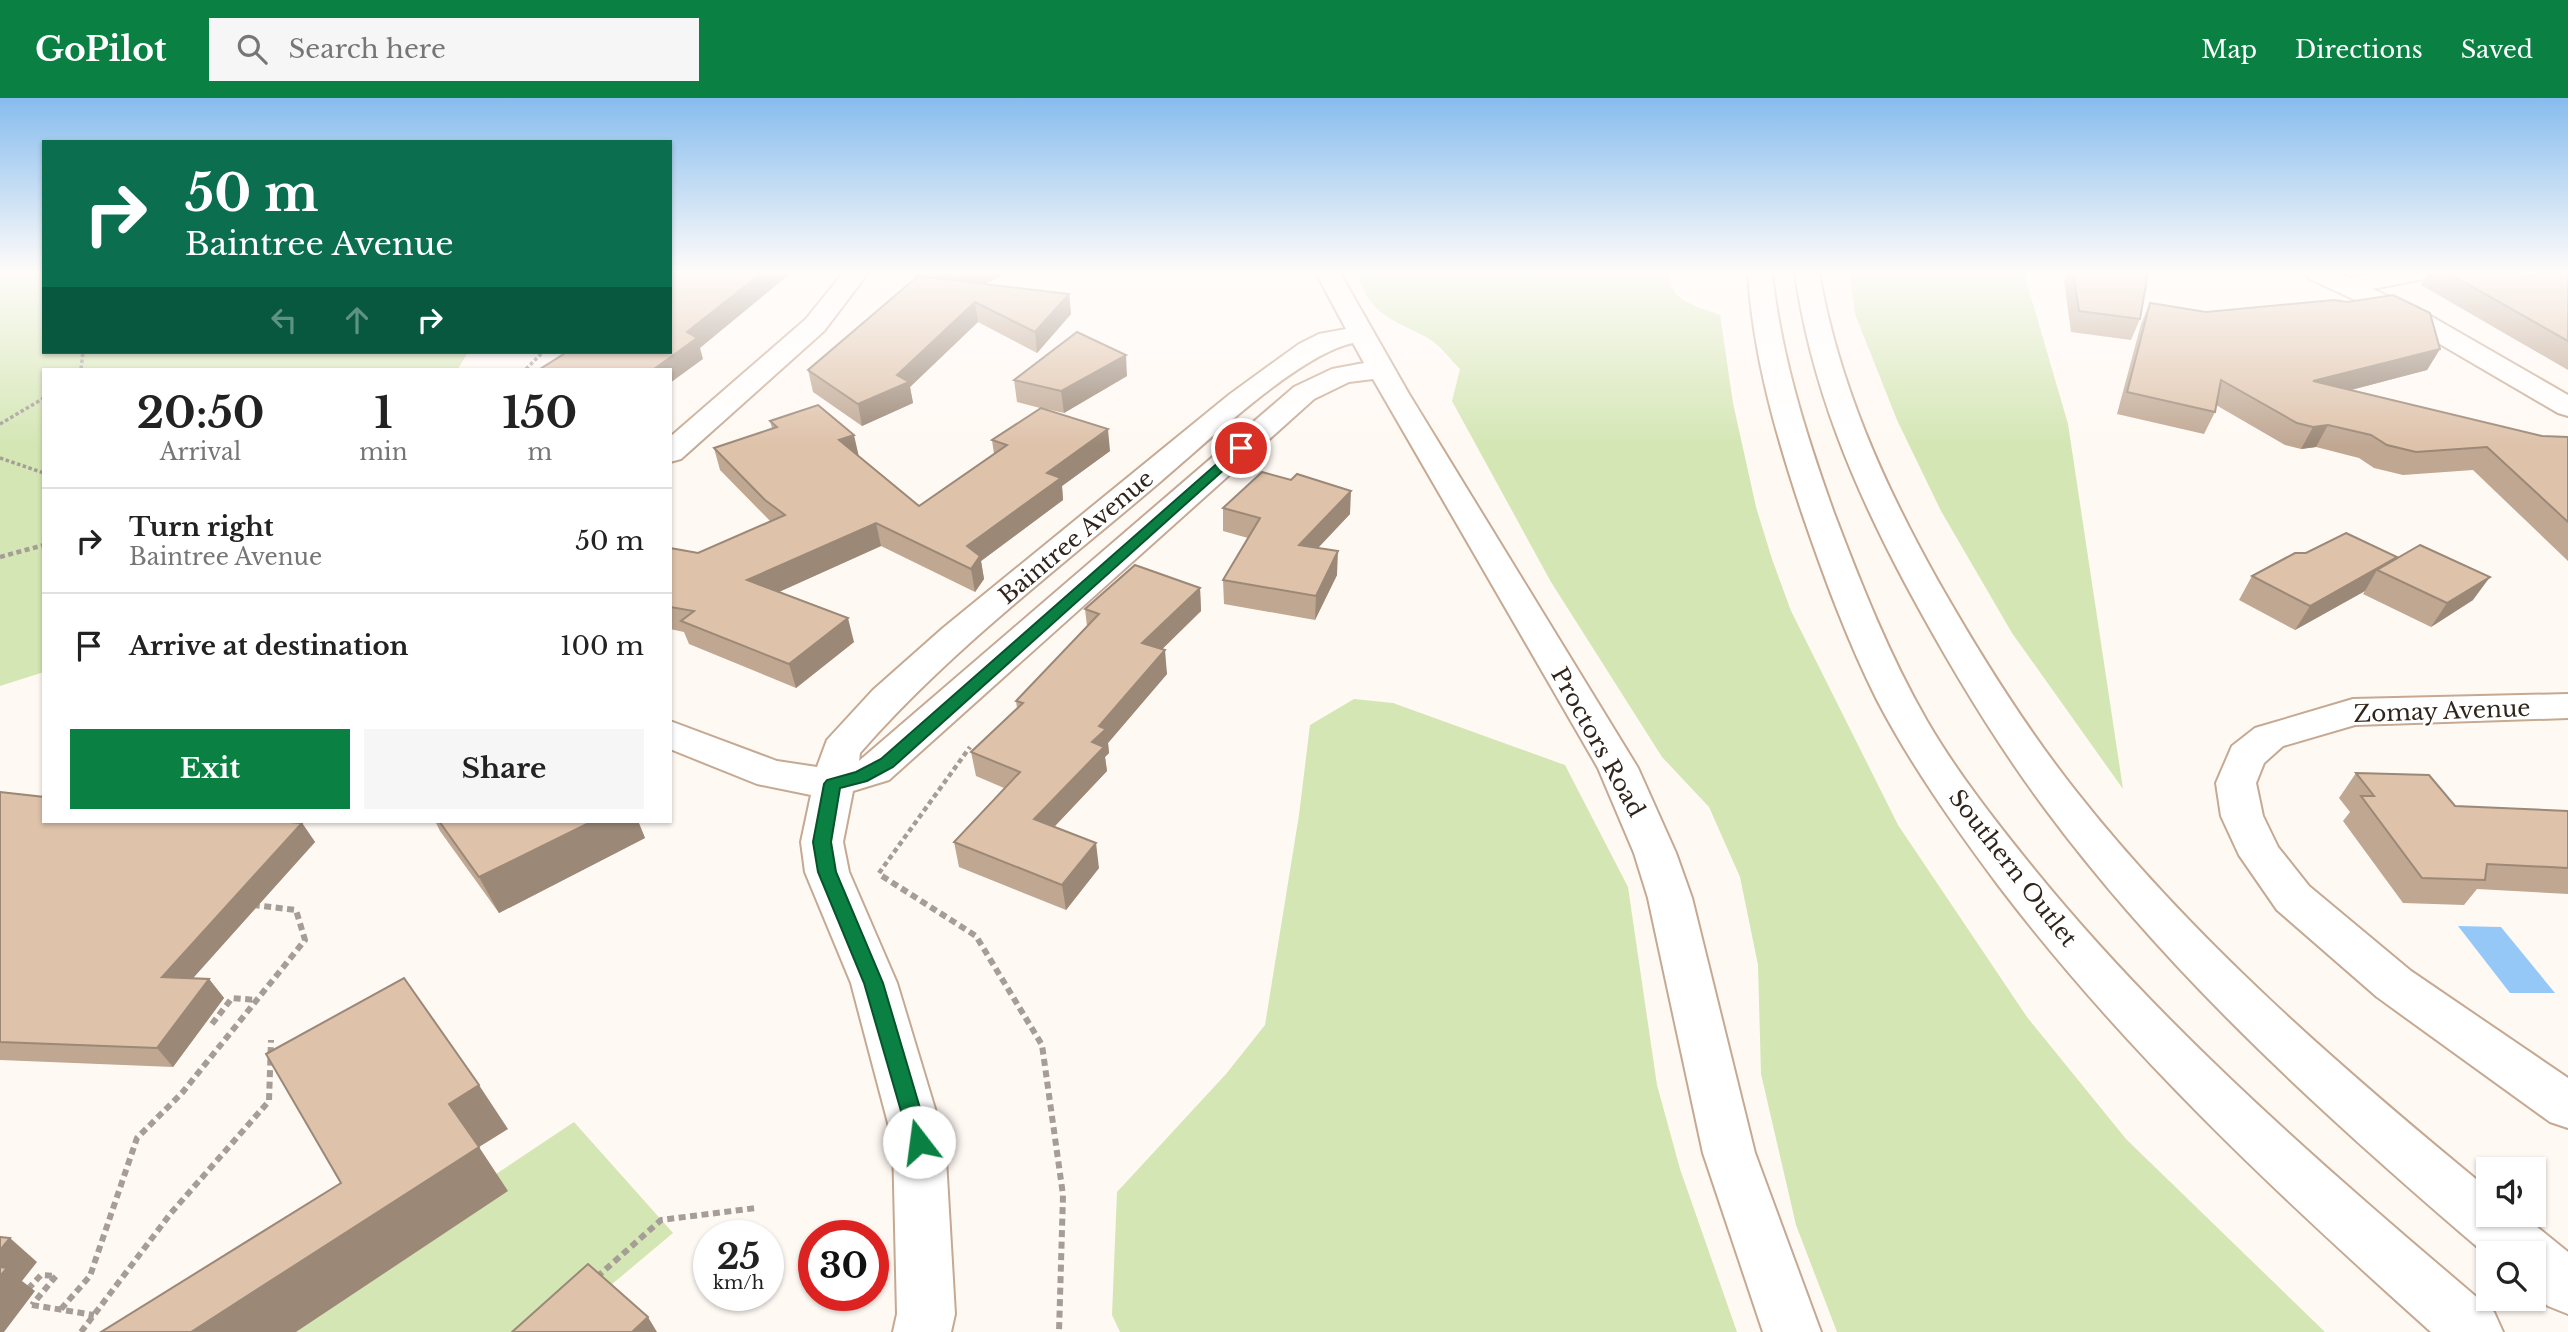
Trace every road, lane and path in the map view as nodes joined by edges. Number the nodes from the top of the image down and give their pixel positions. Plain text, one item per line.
1 (809, 331) edge
2 (1358, 331) edge
3 (1767, 331) edge
4 (1818, 331) edge
5 (2436, 331) edge
6 (1360, 334) junction
7 (541, 354) edge
8 (527, 368) edge
9 (1381, 369) junction
10 (42, 399) edge
11 (2568, 407) edge
12 (0, 424) edge
13 (672, 451) edge
14 (0, 458) edge
15 (42, 472) edge
16 (42, 546) edge
17 (0, 557) edge
18 (2568, 706) edge
19 (672, 735) edge
20 (833, 784) junction
21 (878, 873) dead end
22 (243, 904) edge
23 (257, 1000) junction
24 (212, 1024) dead end
25 (271, 1040) dead end
26 (2568, 1105) edge
27 (756, 1208) dead end
28 (2512, 1241) edge
29 (2546, 1269) edge
30 (593, 1280) edge
31 (2568, 1287) edge
32 (27, 1291) dead end
33 (61, 1310) junction
34 (94, 1315) junction
35 (81, 1332) edge
36 (922, 1332) edge
37 (1059, 1332) edge
38 (1792, 1332) edge
39 (2474, 1332) edge

1 - 13 main road
2 - 6 main road, Proctors Road
3 - 39 main road, Southern Outlet
4 - 28 main road
5 - 11 main road
6 - 9 main road, Proctors Road
6 - 20 main road, Baintree Avenue
7 - 8 path
9 - 20 main road, Baintree Avenue
9 - 38 main road, Proctors Road
10 - 12 path
14 - 15 path
16 - 17 path
18 - 26 main road, Zomay Avenue
19 - 20 main road, Baintree Avenue
20 - 36 main road
21 - 37 path
22 - 23 path
23 - 24 path
23 - 33 path
25 - 34 path
27 - 30 path
29 - 31 main road
32 - 33 path
33 - 34 path
34 - 35 path

